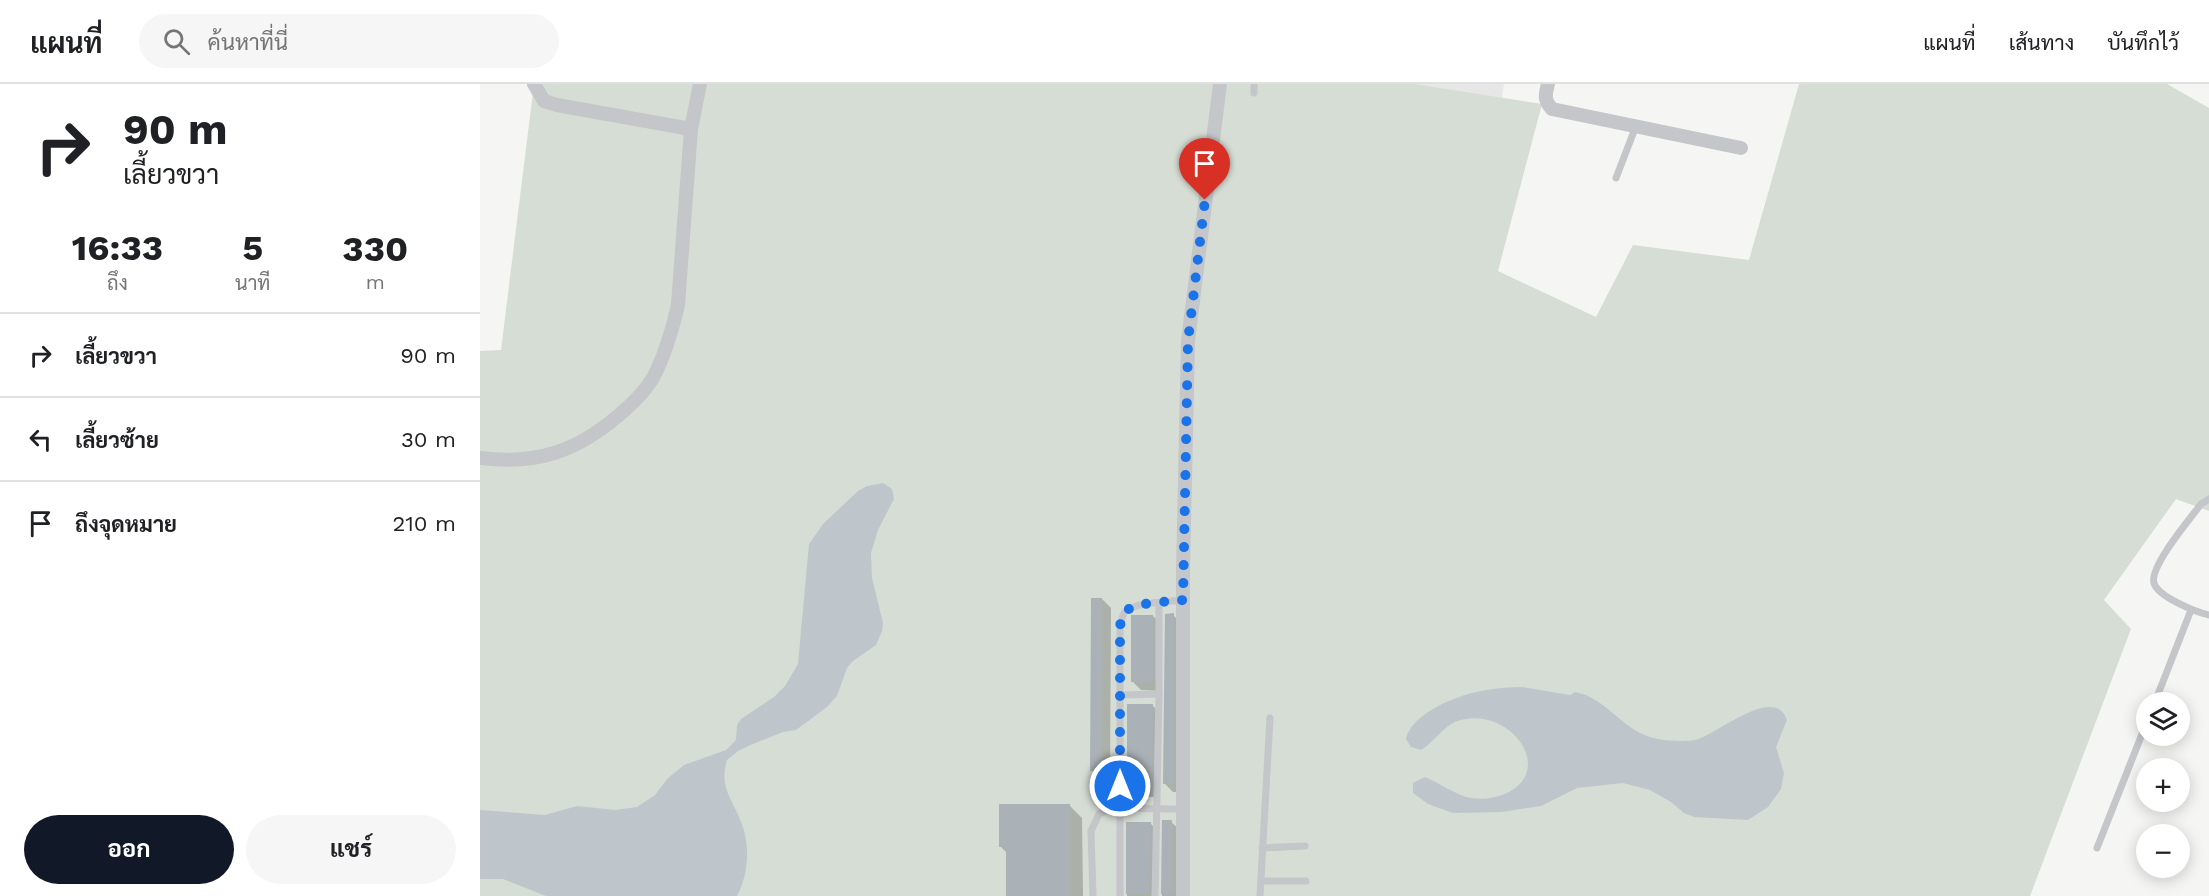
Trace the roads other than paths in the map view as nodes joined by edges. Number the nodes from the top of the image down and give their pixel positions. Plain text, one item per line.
1 (534, 84) edge
2 (700, 84) edge
3 (1220, 84) edge
4 (1254, 84) edge
5 (1548, 84) edge
6 (1254, 93) dead end
7 (1636, 126) junction
8 (691, 129) junction
9 (1741, 148) dead end
10 (1616, 178) dead end
11 (480, 458) edge
12 (2209, 499) edge
13 (1183, 600) junction
14 (1159, 603) junction
15 (2191, 610) junction
16 (2209, 615) edge
17 (2159, 692) edge
18 (1159, 694) junction
19 (1120, 695) junction
20 (1269, 718) dead end
21 (2137, 746) edge
22 (1120, 808) junction
23 (1183, 809) junction
24 (1157, 810) junction
25 (1305, 846) dead end
26 (1262, 848) junction
27 (2097, 848) dead end
28 (1261, 881) junction
29 (1306, 881) dead end
30 (1093, 896) edge
31 (1120, 896) edge
32 (1155, 896) edge
33 (1183, 896) edge
34 (1260, 896) edge

1 - 8 street
2 - 8 street
3 - 13 street
4 - 6 lane
5 - 7 street
7 - 9 street
7 - 10 lane
8 - 11 street
12 - 15 lane
13 - 14 lane
13 - 23 street
14 - 18 lane
14 - 19 lane
15 - 16 lane
15 - 17 lane
18 - 19 lane
18 - 24 lane
19 - 22 lane
20 - 26 lane
21 - 27 lane
22 - 24 lane
22 - 30 lane
22 - 31 lane
23 - 24 lane
23 - 33 street
24 - 32 lane
25 - 26 lane
26 - 28 lane
28 - 29 lane
28 - 34 lane

